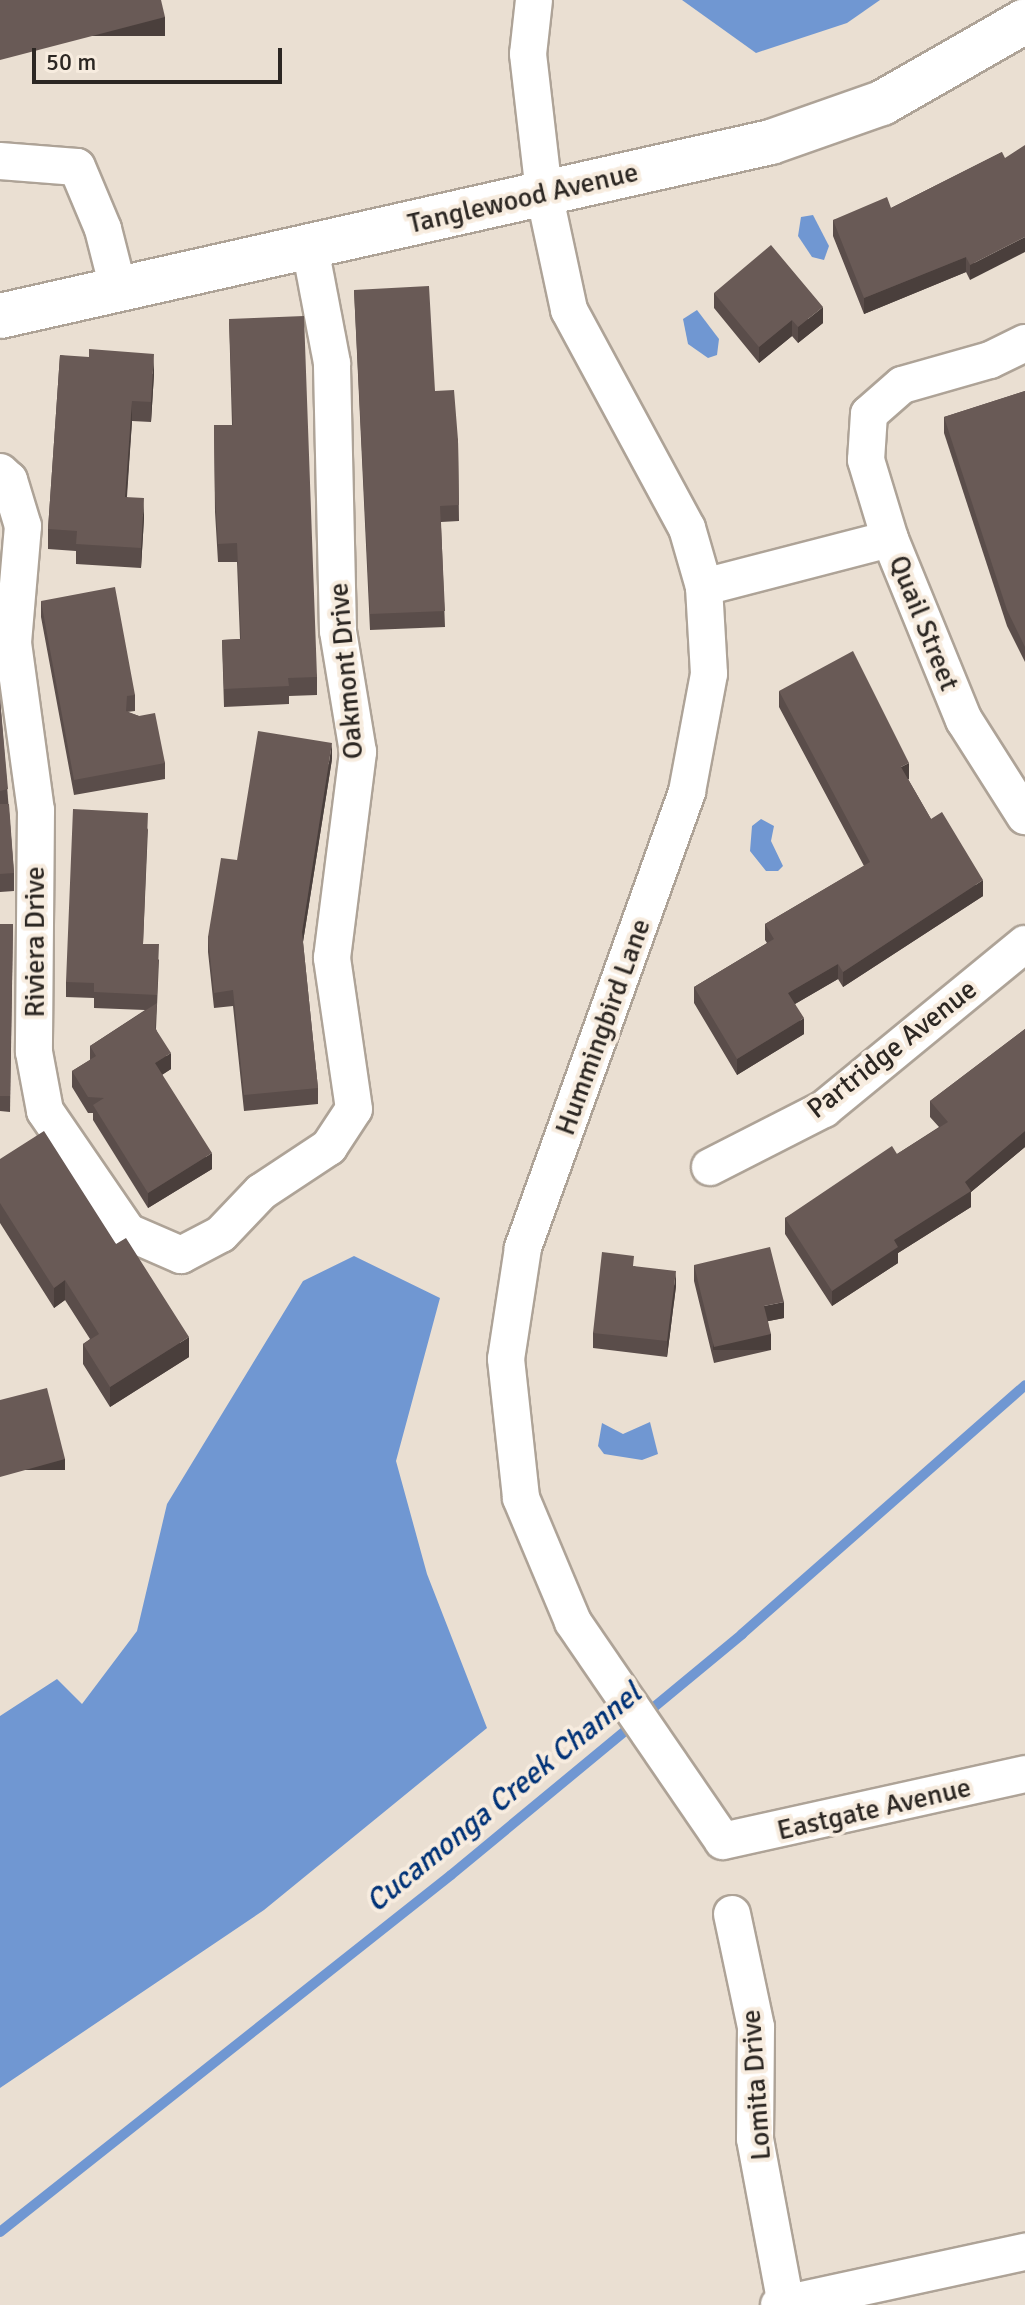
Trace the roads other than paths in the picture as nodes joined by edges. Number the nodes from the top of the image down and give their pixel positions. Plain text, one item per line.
1 (534, 0) edge
2 (1025, 21) edge
3 (0, 161) edge
4 (544, 193) junction
5 (310, 248) junction
6 (119, 292) junction
7 (0, 316) edge
8 (1025, 343) edge
9 (0, 472) edge
10 (890, 539) junction
11 (704, 587) junction
12 (1025, 816) edge
13 (1025, 944) edge
14 (710, 1167) dead end
15 (261, 1192) joint
16 (1025, 1774) edge
17 (723, 1841) joint
18 (732, 1914) dead end
19 (1025, 2252) edge
20 (782, 2304) edge

1 - 4 street, Hummingbird Lane
2 - 4 street, Tanglewood Avenue
3 - 6 street
4 - 5 street, Tanglewood Avenue
4 - 11 street, Hummingbird Lane
5 - 6 street, Tanglewood Avenue
5 - 15 street, Oakmont Drive
6 - 7 street, Tanglewood Avenue
8 - 10 street, Quail Street
9 - 15 street, Riviera Drive
10 - 11 street
10 - 12 street, Quail Street
11 - 17 street, Hummingbird Lane
13 - 14 street, Partridge Avenue
16 - 17 street, Eastgate Avenue
18 - 20 street, Lomita Drive
19 - 20 street

